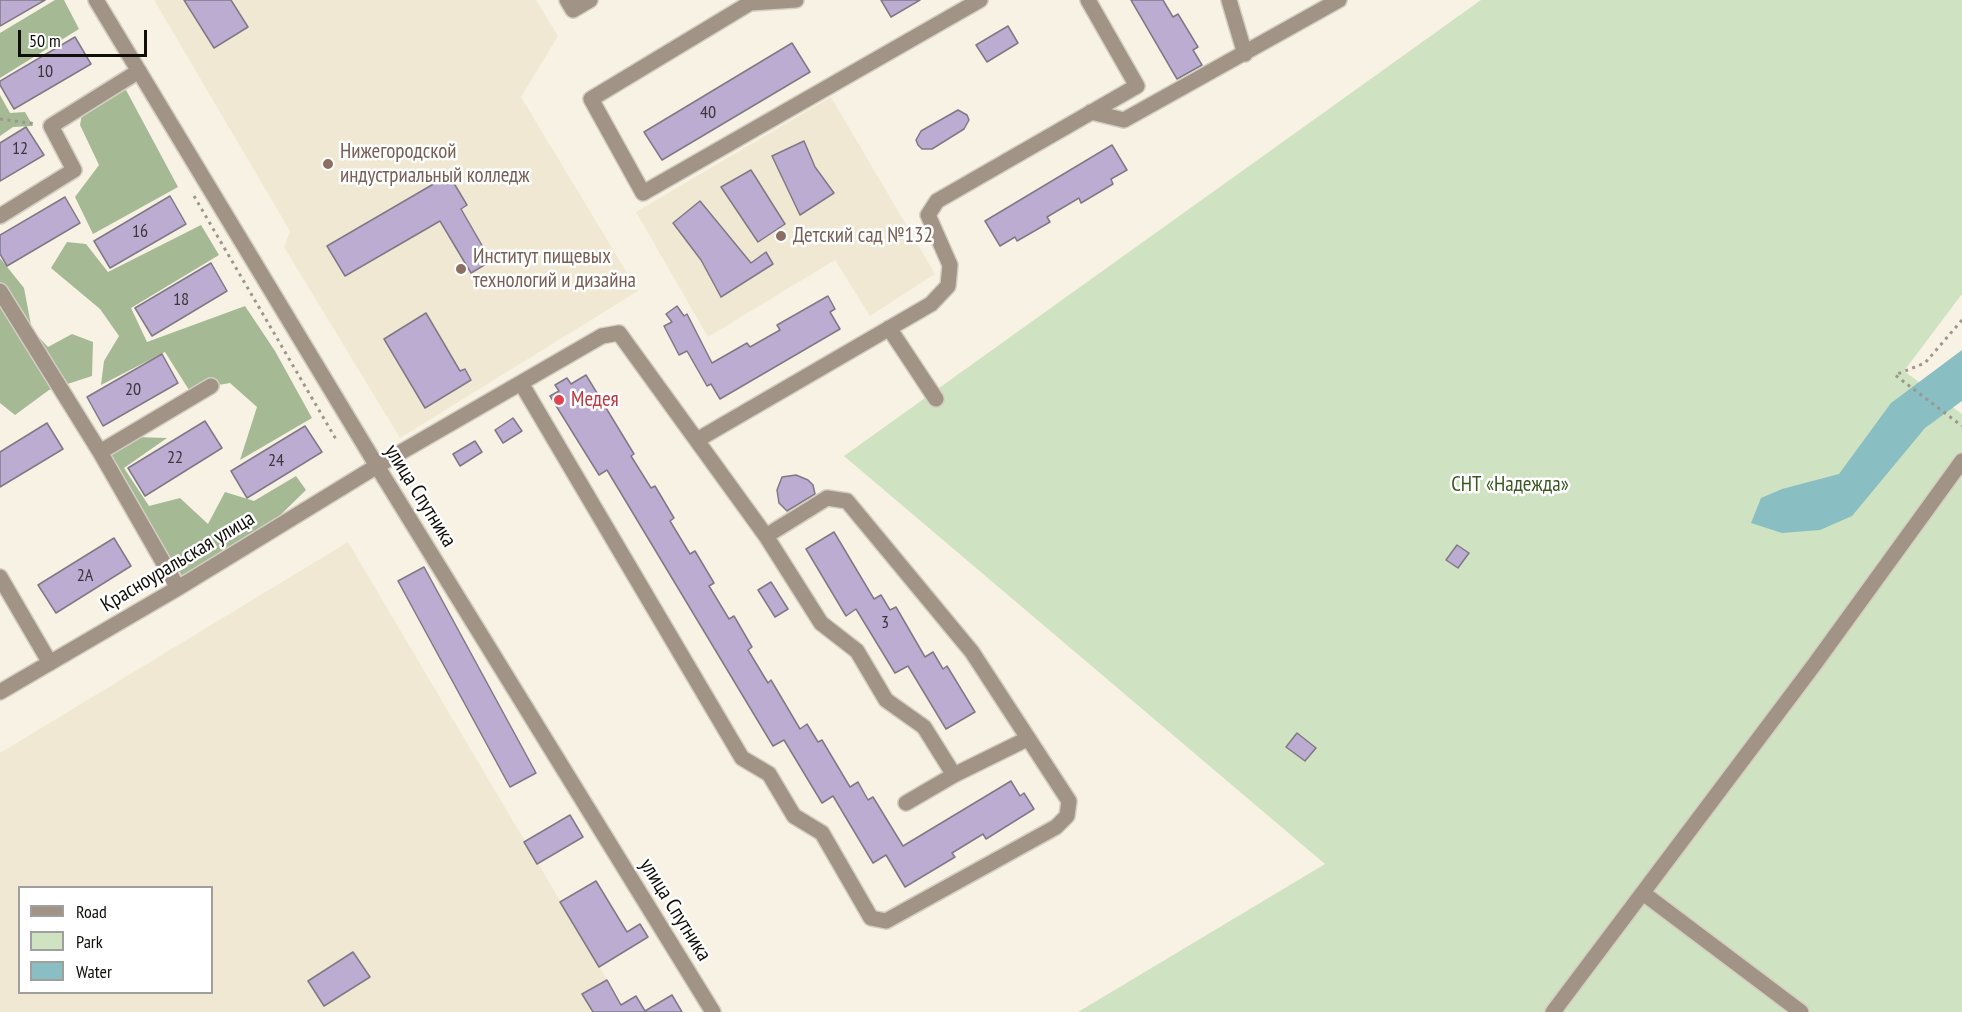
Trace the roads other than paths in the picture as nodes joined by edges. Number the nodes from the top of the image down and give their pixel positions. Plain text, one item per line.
1 (96, 0) edge
2 (567, 0) edge
3 (590, 0) edge
4 (795, 0) edge
5 (980, 0) edge
6 (1088, 0) edge
7 (1228, 0) edge
8 (1339, 0) edge
9 (1245, 54) junction
10 (139, 71) junction
11 (1091, 112) junction
12 (0, 216) edge
13 (0, 291) edge
14 (889, 328) junction
15 (521, 383) junction
16 (211, 387) dead end
17 (936, 399) dead end
18 (697, 440) junction
19 (99, 452) junction
20 (1962, 461) edge
21 (377, 466) junction
22 (765, 536) junction
23 (0, 577) edge
24 (178, 588) junction
25 (50, 663) junction
26 (0, 692) edge
27 (1027, 739) junction
28 (954, 775) junction
29 (906, 803) dead end
30 (1643, 893) junction
31 (713, 1012) edge
32 (1553, 1012) edge
33 (1801, 1012) edge

1 - 10 street, улица Спутника
2 - 3 street
4 - 5 street
6 - 11 street
7 - 9 street
8 - 9 street
9 - 11 street
10 - 12 street
10 - 21 street, улица Спутника
11 - 14 street
13 - 19 street
14 - 17 street
14 - 18 street
15 - 18 street, Красноуральская улица
15 - 21 street, Красноуральская улица
15 - 27 street
16 - 19 street
18 - 22 street
19 - 24 street
20 - 30 street
21 - 24 street, Красноуральская улица
21 - 31 street, улица Спутника
22 - 27 street
22 - 28 street
23 - 25 street
24 - 25 street, Красноуральская улица
25 - 26 street, Красноуральская улица
27 - 28 street
28 - 29 street
30 - 32 street
30 - 33 street

